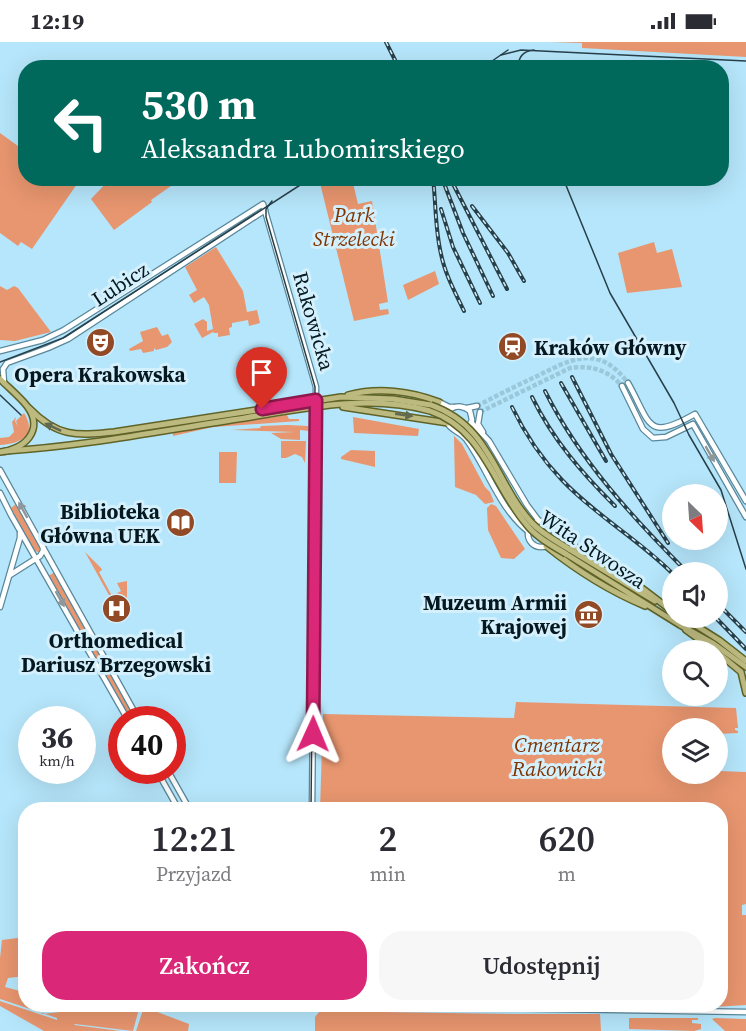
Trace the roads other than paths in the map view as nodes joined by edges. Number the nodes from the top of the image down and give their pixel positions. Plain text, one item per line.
1 (264, 207) junction
2 (0, 351) edge
3 (2, 381) edge
4 (628, 383) tunnel mouth
5 (622, 386) tunnel mouth
6 (341, 397) junction
7 (440, 402) joint
8 (316, 403) junction
9 (329, 405) junction
10 (477, 406) tunnel mouth
11 (28, 408) junction
12 (430, 408) junction
13 (454, 408) junction
14 (467, 408) junction
15 (472, 420) junction
16 (448, 423) junction
17 (459, 431) junction
18 (485, 436) junction
19 (3, 451) edge
20 (0, 456) edge
21 (0, 470) edge
22 (0, 493) edge
23 (746, 501) edge
24 (746, 517) edge
25 (539, 521) junction
26 (18, 527) junction
27 (529, 532) junction
28 (554, 535) junction
29 (42, 545) junction
30 (546, 546) junction
31 (567, 552) junction
32 (37, 558) junction
33 (10, 574) junction
34 (662, 603) edge
35 (662, 605) edge
36 (0, 607) edge
37 (658, 611) junction
38 (662, 613) edge
39 (685, 628) edge
40 (686, 628) edge
41 (700, 628) edge
42 (92, 635) junction
43 (83, 640) junction
44 (700, 640) edge
45 (728, 661) edge
46 (746, 661) edge
47 (746, 668) edge
48 (746, 693) edge
49 (120, 706) edge
50 (132, 706) edge
51 (164, 784) edge
52 (175, 784) edge
53 (174, 802) edge
54 (186, 802) edge
55 (312, 802) edge
56 (728, 1012) edge
57 (746, 1012) edge

1 - 2 street, Lubicz
1 - 3 street, Lubicz
1 - 8 street, Rakowicka
3 - 11 main road
4 - 23 street
5 -> 24 street
6 - 7 main road
6 - 8 main road, Wita Stwosza
6 - 12 main road, Wita Stwosza
7 - 13 street
8 - 9 main road, Wita Stwosza
8 -> 11 main road
8 - 19 main road
8 - 55 street, Rakowicka
9 - 12 main road, Wita Stwosza
9 -> 16 main road
10 - 14 street
11 - 19 main road
12 - 31 main road, Wita Stwosza, bridge
13 - 14 street
13 - 16 street
14 - 15 street
15 - 17 street
15 - 18 street, Wita Stwosza
15 - 18 street
16 - 17 street
17 - 27 street, Wita Stwosza
18 - 25 street, Wita Stwosza
19 - 20 street
29 -> 21 street
22 - 26 street
25 - 27 street
25 - 28 street
26 - 32 street
26 - 33 street
27 - 30 street
28 - 30 street
28 - 34 main road
29 - 32 street
29 - 42 street
30 - 37 main road
31 - 35 main road, Wita Stwosza
31 - 37 main road, Wita Stwosza
32 - 33 street
32 -> 43 street
33 - 36 street
37 - 38 main road, Wita Stwosza
39 - 44 main road
40 - 47 main road, Wita Stwosza
41 - 46 main road
42 - 43 street
42 - 50 street
43 - 49 street
45 - 48 main road
51 - 53 street
52 - 54 street
56 - 57 street

